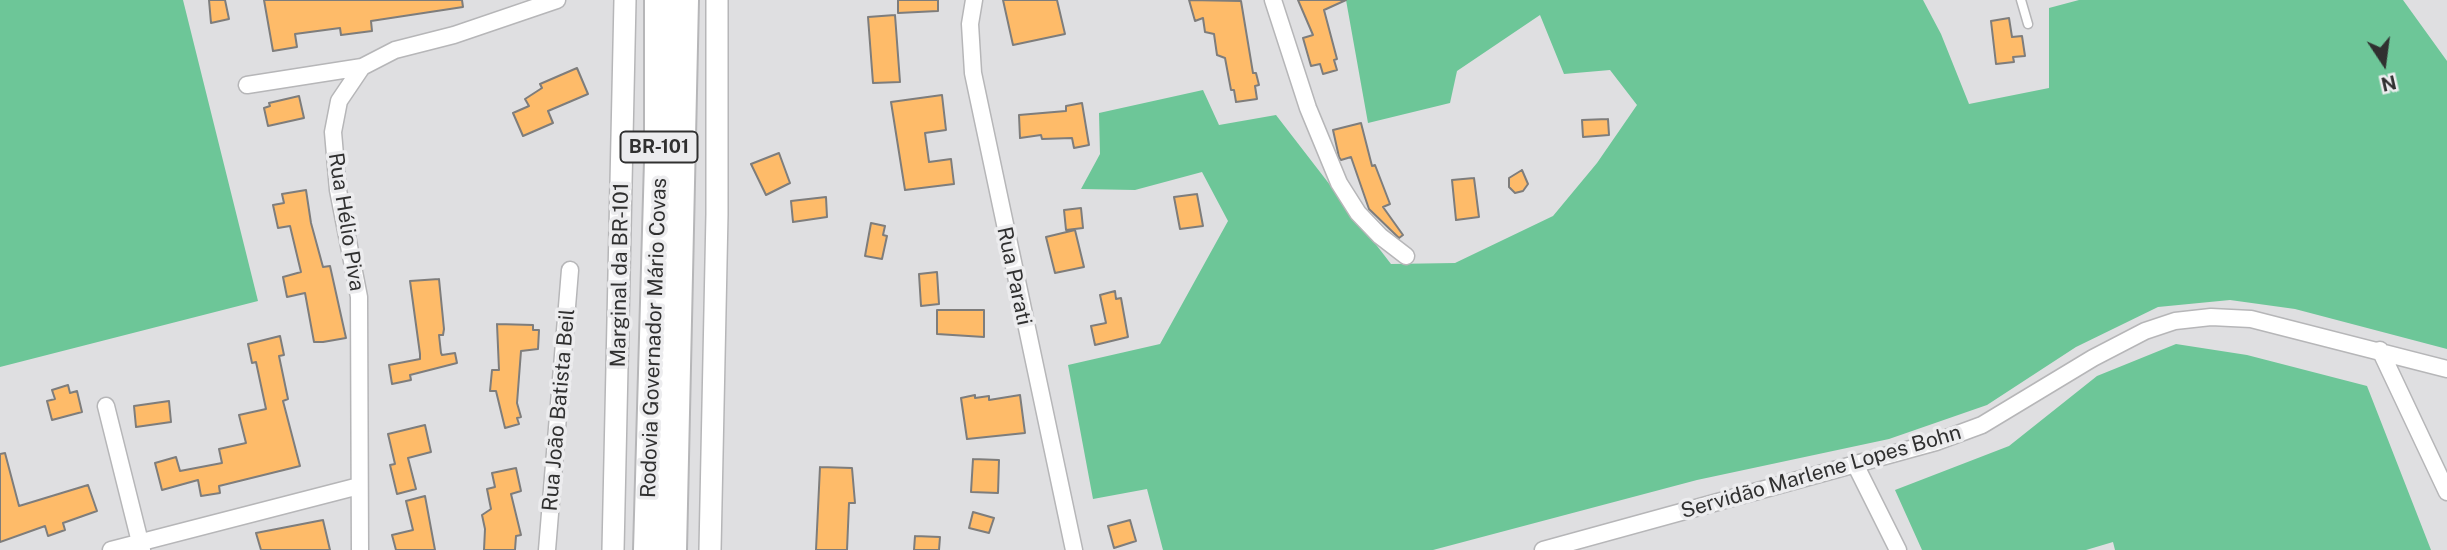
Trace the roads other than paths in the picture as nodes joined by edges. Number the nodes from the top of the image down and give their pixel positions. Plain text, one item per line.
1 (557, 0) edge
2 (625, 0) edge
3 (659, 0) edge
4 (684, 0) edge
5 (717, 0) edge
6 (974, 0) edge
7 (1273, 0) edge
8 (2021, 0) edge
9 (2028, 24) dead end
10 (362, 67) junction
11 (247, 85) dead end
12 (1406, 256) dead end
13 (570, 270) dead end
14 (2380, 350) junction
15 (2447, 369) edge
16 (106, 406) dead end
17 (1856, 466) junction
18 (359, 485) junction
19 (2447, 492) edge
20 (141, 546) edge
21 (111, 550) edge
22 (360, 550) edge
23 (547, 550) edge
24 (613, 550) edge
25 (648, 550) edge
26 (672, 550) edge
27 (710, 550) edge
28 (1074, 550) edge
29 (1543, 550) edge
30 (1898, 550) edge

1 - 10 street, Rua Hélio Piva
2 - 24 main road, Marginal da BR-101
3 - 25 highway, Rodovia Governador Mário Covas / BR-101
4 - 26 highway, Rodovia Governador Mário Covas / BR-101
5 - 27 main road
6 - 28 street, Rua Parati
7 - 12 street
8 - 9 lane
10 - 11 street
10 - 18 street, Rua Hélio Piva
13 - 23 street, Rua João Batista Beil
14 - 15 street, Servidão Marlene Lopes Bohn
14 - 17 street, Servidão Marlene Lopes Bohn
14 - 19 street
16 - 20 street
17 - 29 street, Servidão Marlene Lopes Bohn
17 - 30 street
18 - 20 street
18 - 22 street, Rua Hélio Piva
20 - 21 street

